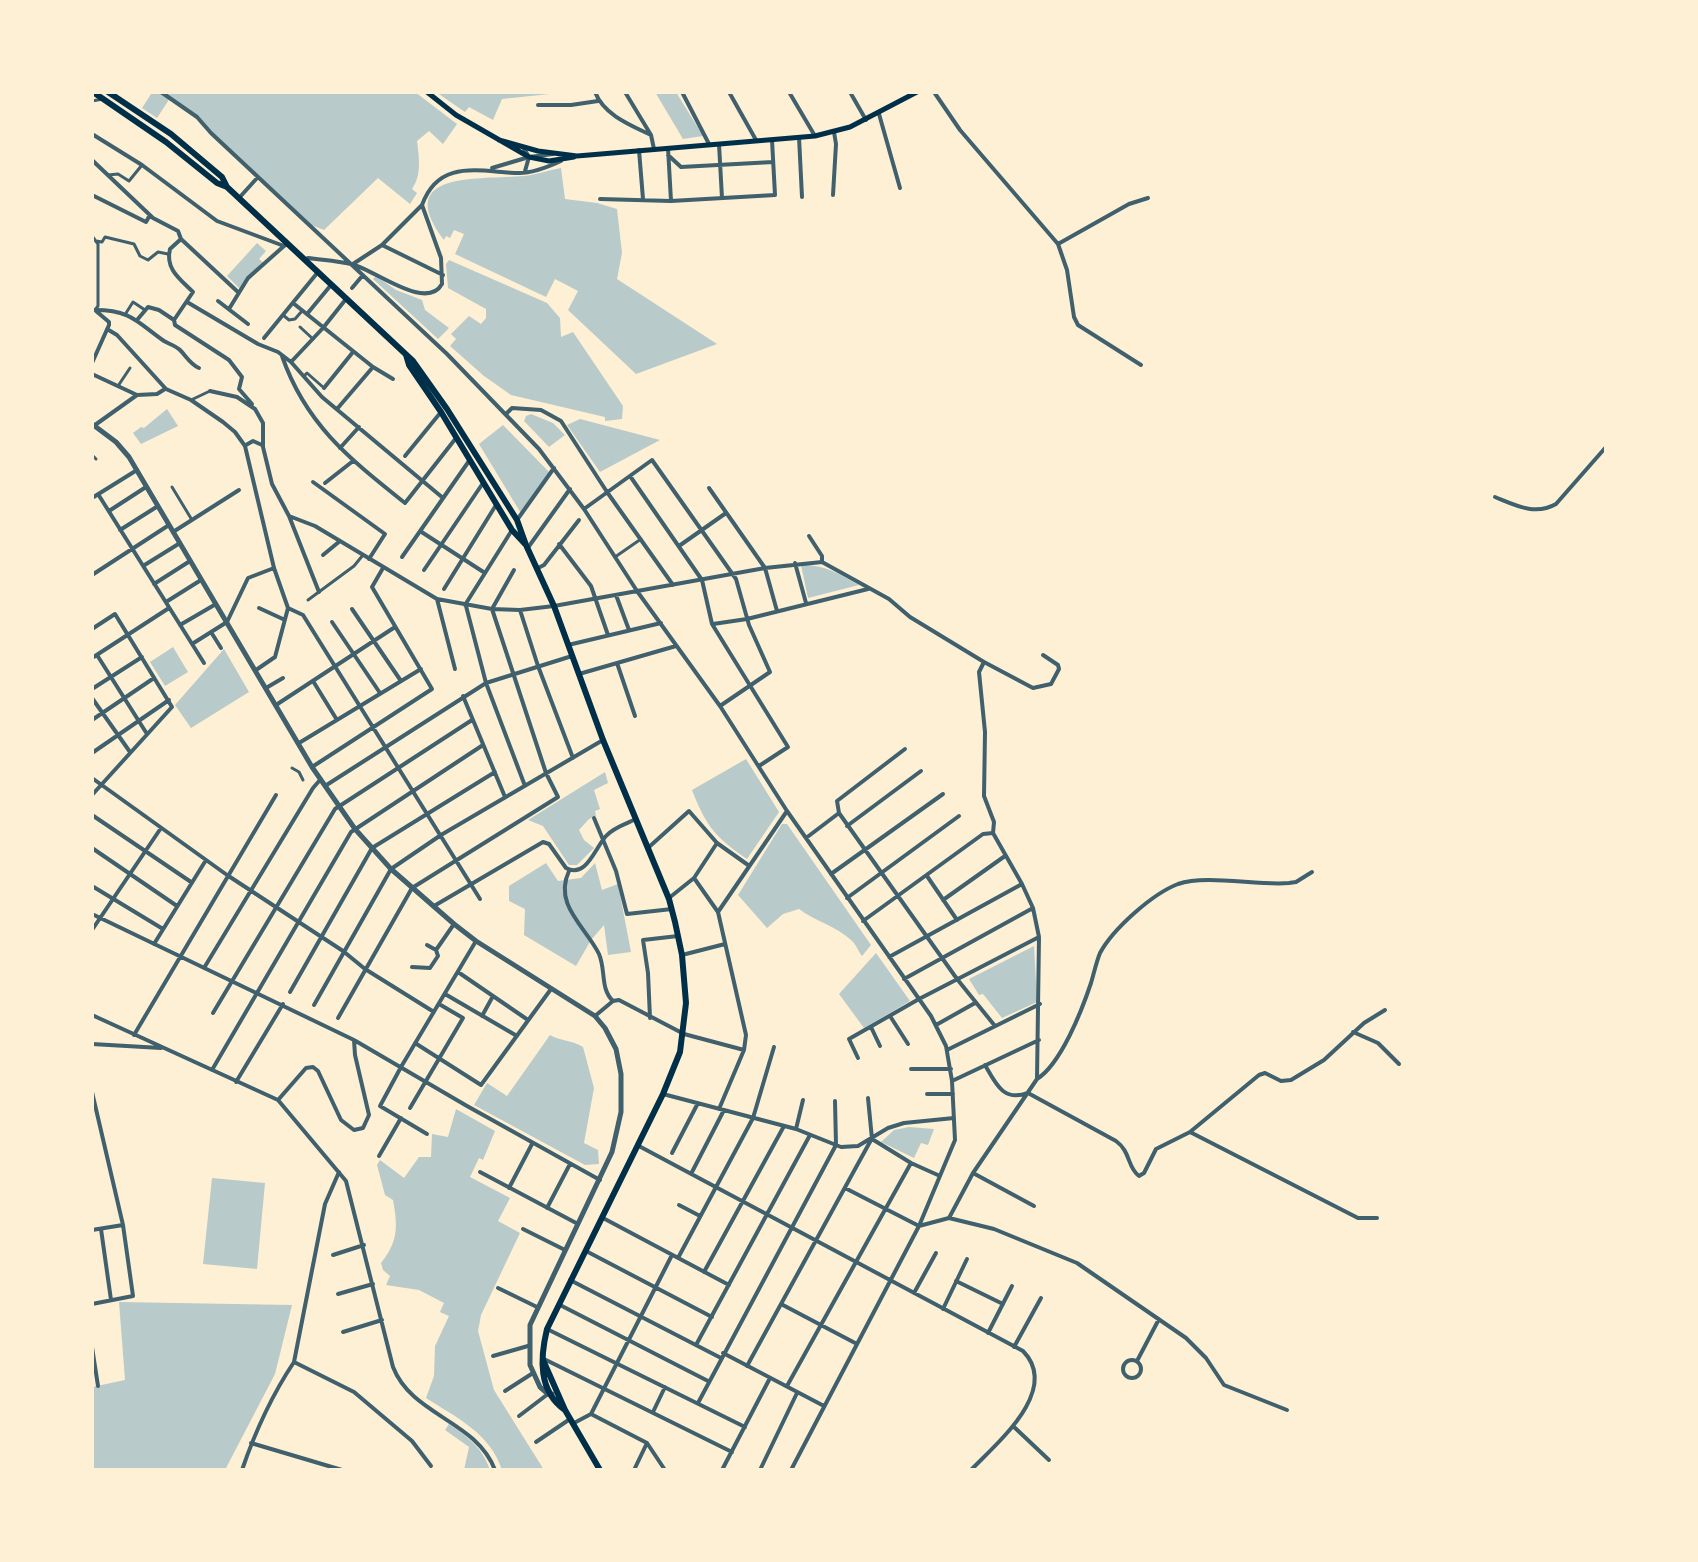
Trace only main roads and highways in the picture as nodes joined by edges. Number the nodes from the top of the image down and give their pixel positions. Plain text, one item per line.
1 (93, 92) edge
2 (108, 92) edge
3 (427, 92) edge
4 (917, 92) edge
5 (906, 95) edge
6 (499, 140) junction
7 (577, 156) junction
8 (227, 187) junction
9 (406, 355) junction
10 (526, 547) junction
11 (543, 1358) junction
12 (565, 1410) junction
13 (598, 1469) edge

1 - 8 main road
2 - 8 main road
3 - 6 main road
4 - 5 main road
5 - 7 main road
6 - 7 main road
6 - 7 main road
8 - 9 main road
9 - 10 main road
9 - 10 main road
10 - 11 main road
11 - 12 main road
11 - 12 main road
12 - 13 main road

